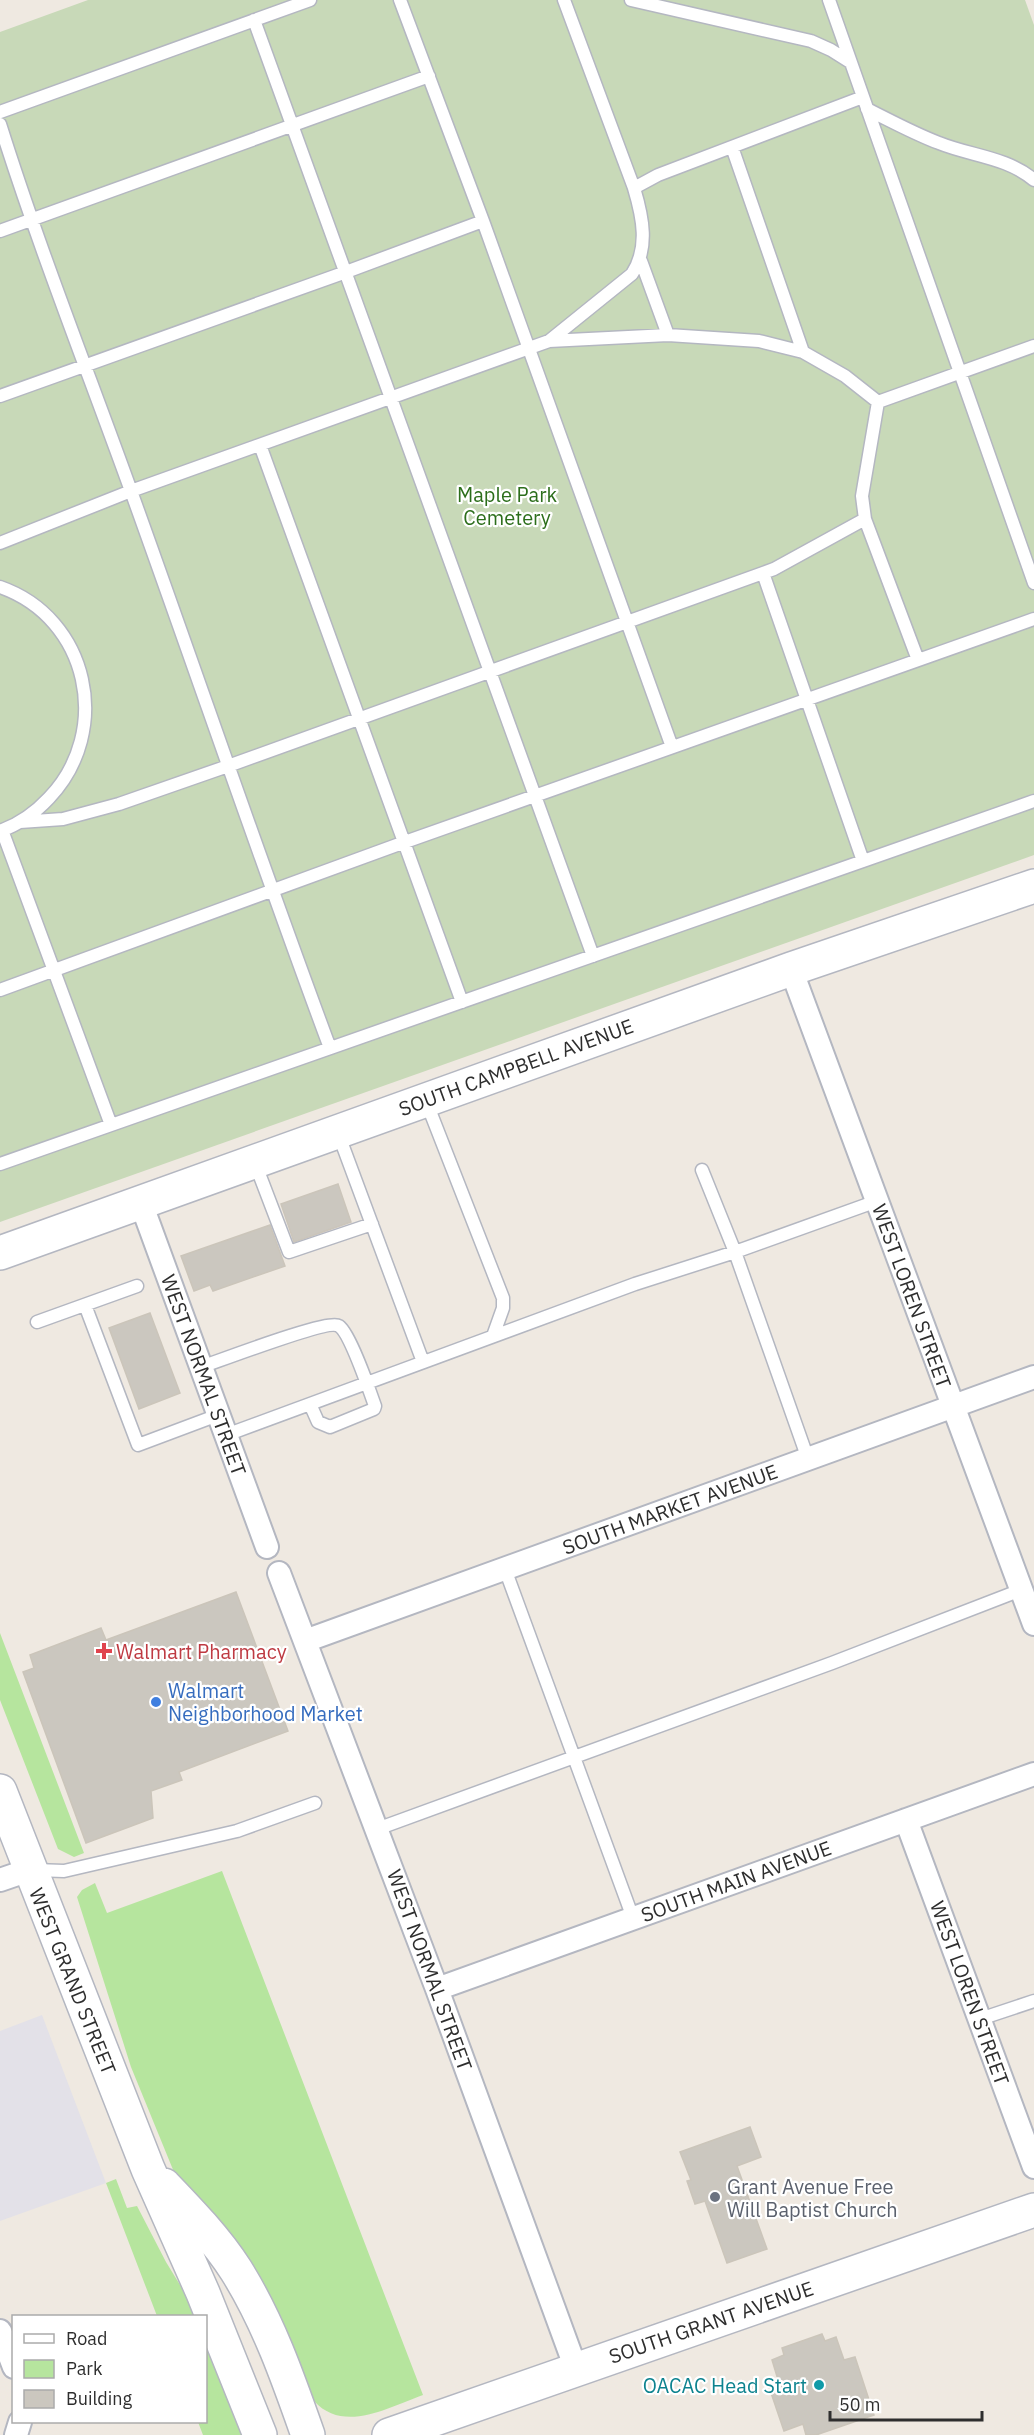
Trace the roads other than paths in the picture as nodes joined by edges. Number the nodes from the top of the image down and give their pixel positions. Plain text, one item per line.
1 (310, 0) edge
2 (400, 0) edge
3 (564, 0) edge
4 (631, 0) edge
5 (829, 0) edge
6 (254, 20) junction
7 (850, 62) junction
8 (429, 76) junction
9 (865, 103) junction
10 (0, 112) edge
11 (0, 124) edge
12 (292, 125) junction
13 (732, 147) junction
14 (1034, 180) edge
15 (634, 188) junction
16 (31, 220) junction
17 (483, 220) junction
18 (0, 231) edge
19 (641, 261) junction
20 (346, 272) junction
21 (668, 335) junction
22 (549, 341) junction
23 (1034, 346) edge
24 (528, 348) junction
25 (803, 352) junction
26 (84, 365) junction
27 (960, 373) junction
28 (0, 396) edge
29 (392, 398) junction
30 (878, 402) junction
31 (260, 445) junction
32 (131, 491) junction
33 (866, 519) junction
34 (0, 543) edge
35 (764, 573) junction
36 (1034, 583) edge
37 (0, 587) edge
38 (1034, 619) edge
39 (626, 622) junction
40 (918, 660) junction
41 (490, 671) junction
42 (807, 699) junction
43 (360, 718) junction
44 (672, 747) junction
45 (228, 766) junction
46 (534, 796) junction
47 (1034, 801) edge
48 (20, 822) junction
49 (1, 830) edge
50 (405, 842) junction
51 (863, 861) junction
52 (1034, 886) edge
53 (271, 891) junction
54 (593, 956) junction
55 (791, 969) junction
56 (54, 970) junction
57 (0, 990) edge
58 (462, 1002) junction
59 (330, 1048) junction
60 (426, 1100) junction
61 (111, 1125) junction
62 (337, 1132) junction
63 (255, 1161) junction
64 (0, 1164) edge
65 (702, 1170) dead end
66 (877, 1201) junction
67 (141, 1203) junction
68 (372, 1224) junction
69 (735, 1252) junction
70 (0, 1253) edge
71 (137, 1286) dead end
72 (85, 1305) junction
73 (37, 1322) dead end
74 (494, 1336) junction
75 (423, 1362) junction
76 (201, 1367) junction
77 (1034, 1377) edge
78 (367, 1383) junction
79 (310, 1404) junction
80 (953, 1406) junction
81 (222, 1425) junction
82 (808, 1459) junction
83 (267, 1547) dead end
84 (505, 1569) junction
85 (279, 1573) dead end
86 (1021, 1590) junction
87 (1034, 1624) edge
88 (305, 1641) junction
89 (573, 1757) junction
90 (1034, 1774) edge
91 (0, 1791) edge
92 (315, 1803) dead end
93 (906, 1820) junction
94 (377, 1829) junction
95 (14, 1875) edge
96 (633, 1918) junction
97 (437, 1989) junction
98 (1034, 2001) edge
99 (980, 2019) junction
100 (1034, 2167) edge
101 (148, 2169) junction
102 (1034, 2210) edge
103 (0, 2331) edge
104 (12, 2362) edge
105 (576, 2369) junction
106 (260, 2435) edge
107 (308, 2435) edge
108 (389, 2435) edge

1 - 6 lane
2 - 8 lane
3 - 15 lane
4 - 7 lane
5 - 7 lane
6 - 10 lane
6 - 12 lane
7 - 9 lane
8 - 12 lane
8 - 17 lane
9 - 13 lane
9 - 14 lane
9 - 27 lane
11 - 16 lane
12 - 16 lane
12 - 20 lane
13 - 15 lane
13 - 25 lane
15 - 19 lane
16 - 18 lane
16 - 26 lane
17 - 20 lane
17 - 24 lane
19 - 21 lane
19 - 22 lane
20 - 26 lane
20 - 29 lane
21 - 22 lane
21 - 25 lane
22 - 24 lane
23 - 27 lane
24 - 29 lane
24 - 39 lane
25 - 30 lane
26 - 28 lane
26 - 32 lane
27 - 30 lane
27 - 36 lane
29 - 31 lane
29 - 41 lane
30 - 33 lane
31 - 32 lane
31 - 43 lane
32 - 34 lane
32 - 45 lane
33 - 35 lane
33 - 40 lane
35 - 39 lane
35 - 42 lane
37 - 48 lane
38 - 40 lane
39 - 41 lane
39 - 44 lane
40 - 42 lane
41 - 43 lane
41 - 46 lane
42 - 44 lane
42 - 51 lane
43 - 45 lane
43 - 50 lane
44 - 46 lane
45 - 48 lane
45 - 53 lane
46 - 50 lane
46 - 54 lane
47 - 51 lane
48 - 49 lane
49 - 56 lane
50 - 53 lane
50 - 58 lane
51 - 54 lane
52 - 55 main road, SOUTH CAMPBELL AVENUE
53 - 56 lane
53 - 59 lane
54 - 58 lane
55 - 60 main road, SOUTH CAMPBELL AVENUE
55 - 66 street, WEST LOREN STREET
56 - 57 lane
56 - 61 lane
58 - 59 lane
59 - 61 lane
60 - 62 main road, SOUTH CAMPBELL AVENUE
60 - 74 lane
61 - 64 lane
62 - 63 main road, SOUTH CAMPBELL AVENUE
62 - 68 lane
63 - 67 main road, SOUTH CAMPBELL AVENUE
63 - 68 lane
65 - 69 lane
66 - 69 lane
66 - 80 street, WEST LOREN STREET
67 - 70 main road, SOUTH CAMPBELL AVENUE
67 - 76 street, WEST NORMAL STREET
68 - 75 lane
69 - 74 lane
69 - 82 lane
71 - 72 lane
72 - 73 lane
72 - 81 lane
74 - 75 lane
75 - 78 lane
76 - 78 lane
76 - 81 street, WEST NORMAL STREET
77 - 80 street, SOUTH MARKET AVENUE
78 - 79 lane
78 - 79 lane
79 - 81 lane
80 - 82 street, SOUTH MARKET AVENUE
80 - 86 street, WEST LOREN STREET
81 - 83 street, WEST NORMAL STREET
82 - 84 street, SOUTH MARKET AVENUE
84 - 88 street, SOUTH MARKET AVENUE
84 - 89 lane
85 - 88 street, WEST NORMAL STREET
86 - 87 street, WEST LOREN STREET
86 - 89 lane
88 - 94 street, WEST NORMAL STREET
89 - 94 lane
89 - 96 lane
90 - 93 street, SOUTH MAIN AVENUE
91 - 95 main road, WEST GRAND STREET
92 - 95 lane
93 - 96 street, SOUTH MAIN AVENUE
93 - 99 street, WEST LOREN STREET
94 - 97 street, WEST NORMAL STREET
95 - 101 main road, WEST GRAND STREET
96 - 97 street, SOUTH MAIN AVENUE
97 - 105 street, WEST NORMAL STREET
98 - 99 lane
99 - 100 street, WEST LOREN STREET
101 - 106 main road, WEST GRAND STREET
101 - 107 main road, WEST GRAND STREET
102 - 105 main road, SOUTH GRANT AVENUE
103 - 104 street
105 - 108 main road, SOUTH GRANT AVENUE

